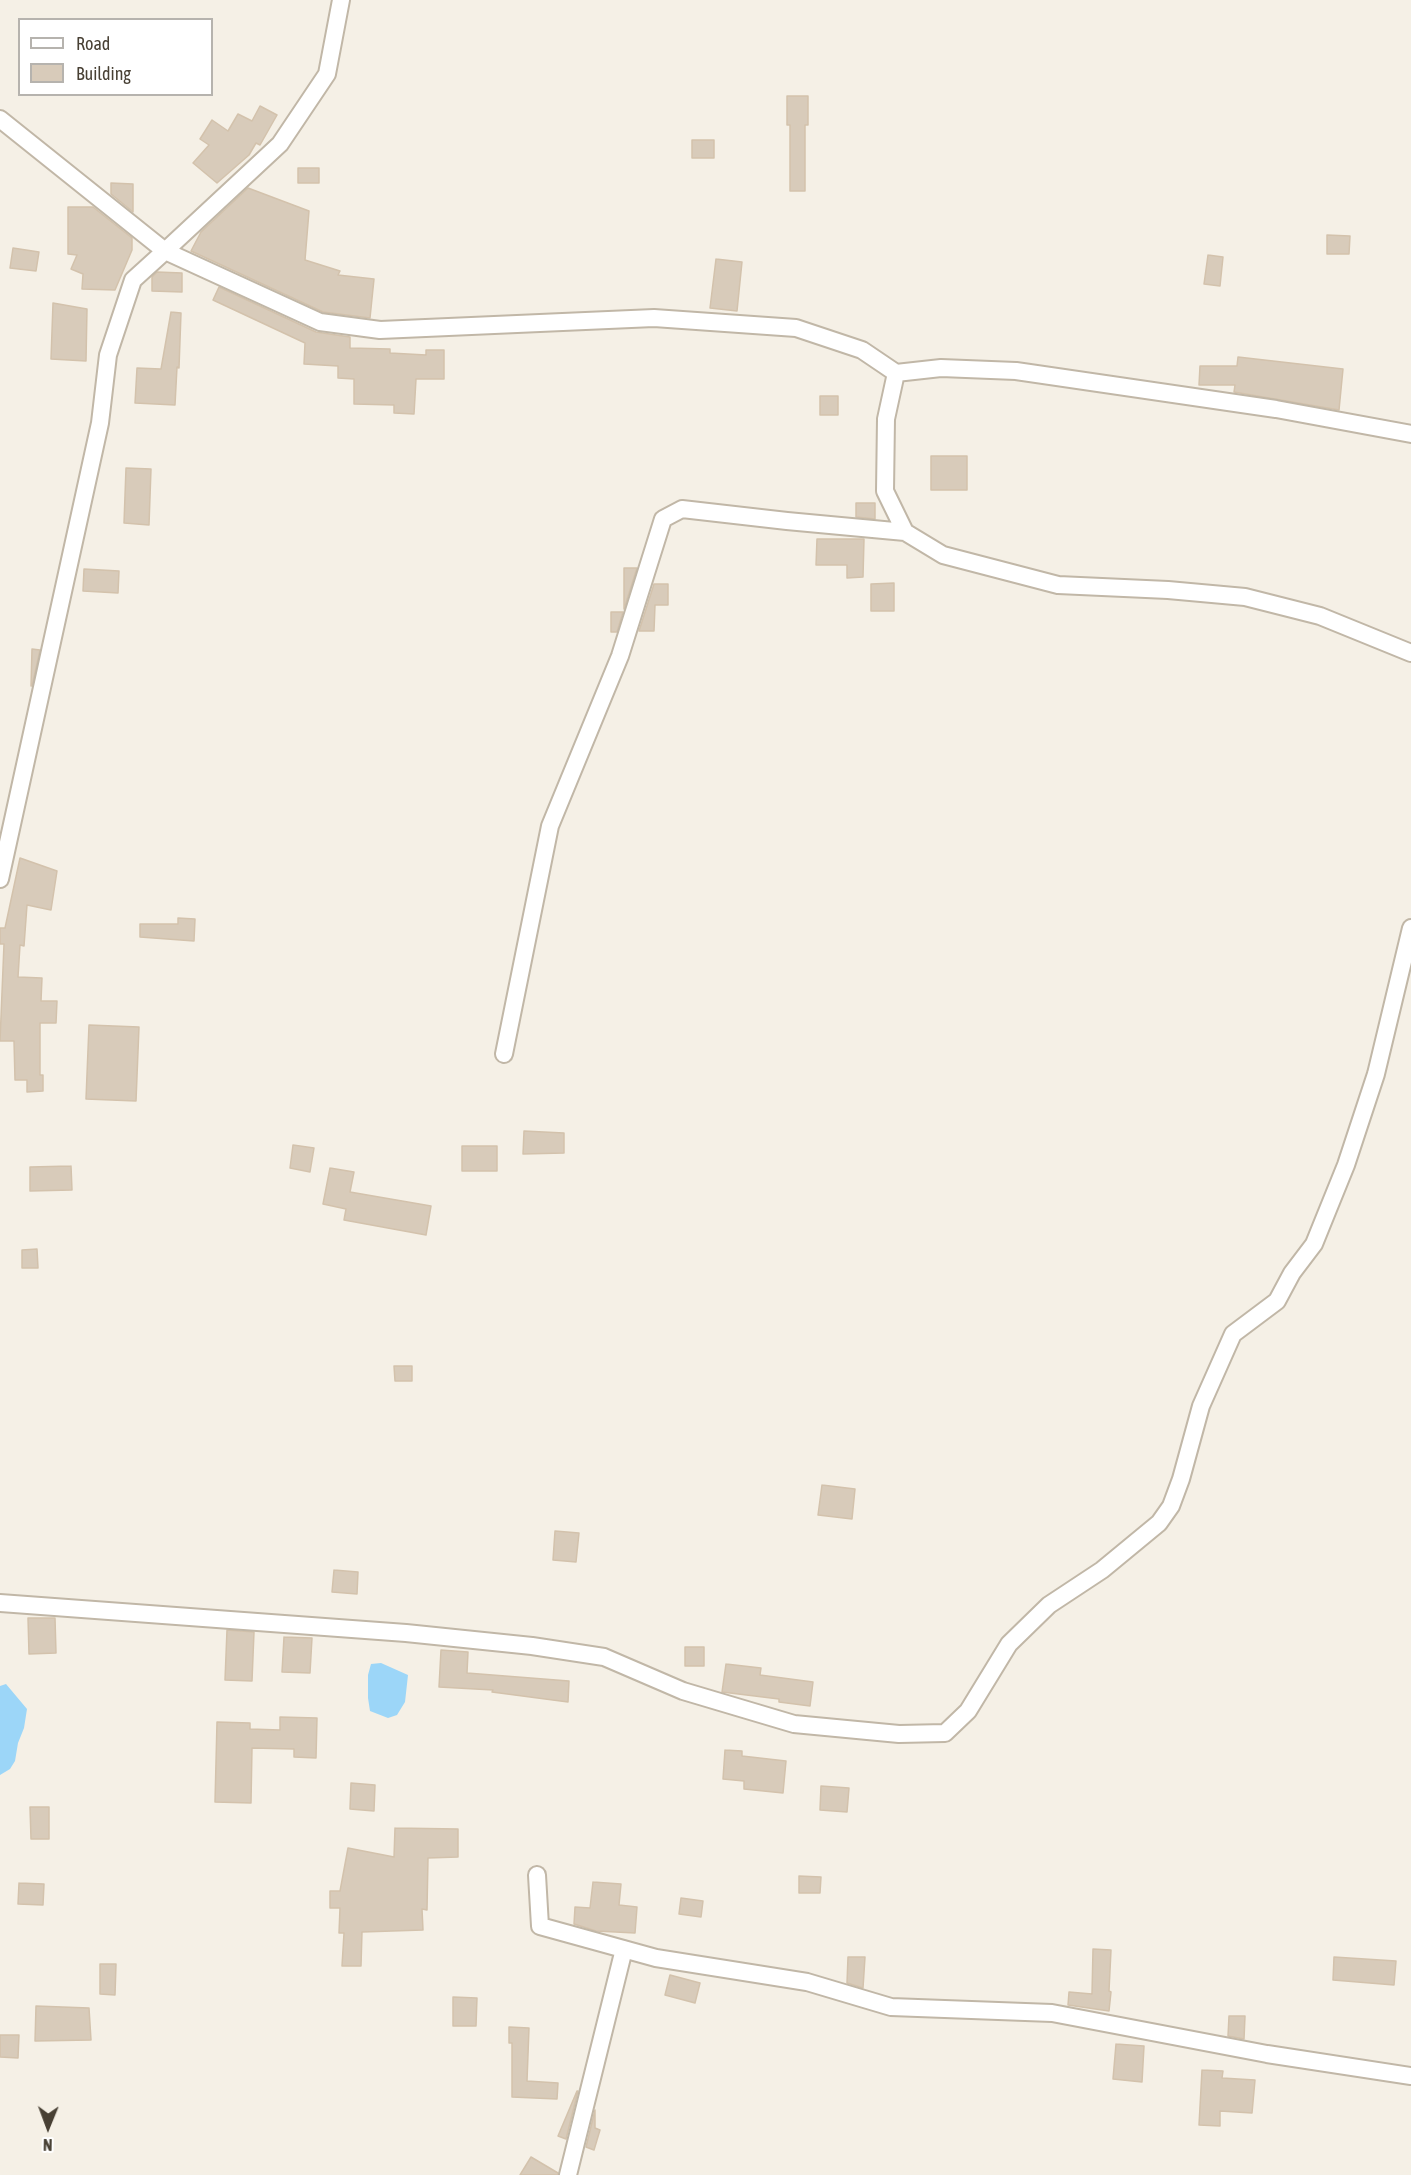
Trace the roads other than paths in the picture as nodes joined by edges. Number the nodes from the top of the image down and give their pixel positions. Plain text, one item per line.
1 (341, 0) edge
2 (0, 119) edge
3 (165, 251) junction
4 (896, 374) junction
5 (1411, 434) edge
6 (905, 532) junction
7 (1411, 653) edge
8 (0, 879) edge
9 (1411, 928) edge
10 (504, 1054) dead end
11 (0, 1603) edge
12 (537, 1875) dead end
13 (624, 1949) junction
14 (1411, 2076) edge
15 (568, 2175) edge

1 - 3 street
2 - 3 street
3 - 4 street
3 - 8 street
4 - 5 street
4 - 6 street
6 - 7 street
6 - 10 street
9 - 11 street
12 - 13 street
13 - 14 street
13 - 15 street

